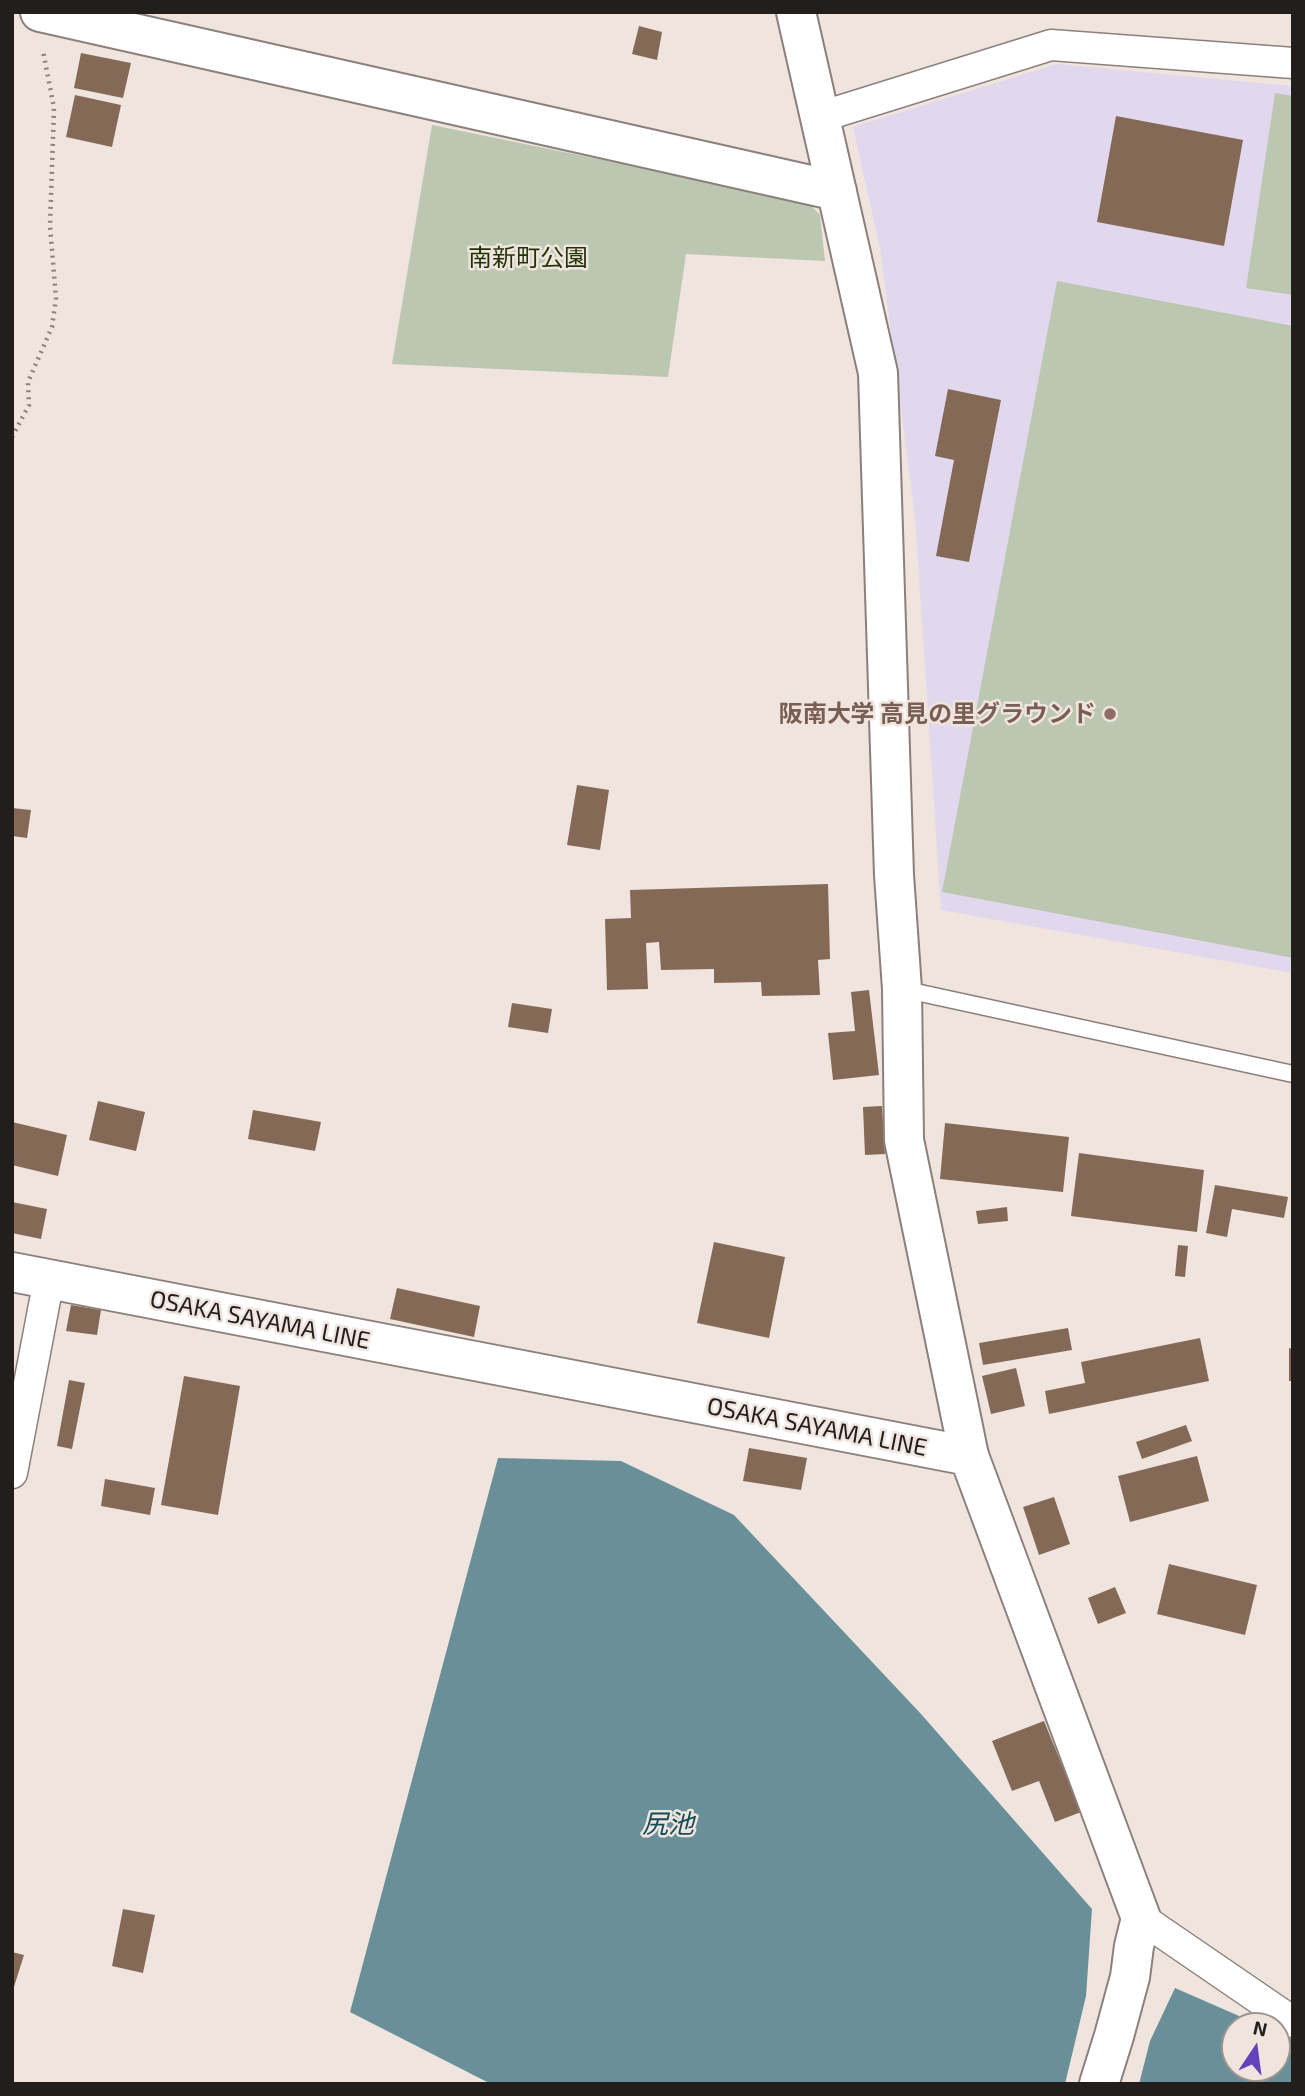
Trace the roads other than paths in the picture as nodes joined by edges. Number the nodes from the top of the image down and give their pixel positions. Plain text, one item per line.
1 (40, 12) edge
2 (796, 12) edge
3 (1293, 63) edge
4 (820, 117) junction
5 (836, 191) junction
6 (902, 989) junction
7 (1293, 1074) edge
8 (12, 1272) edge
9 (49, 1279) junction
10 (969, 1455) junction
11 (12, 1473) edge
12 (1141, 1918) junction
13 (1293, 2022) edge
14 (1099, 2084) edge

1 - 5 street
2 - 4 street
3 - 4 street
4 - 5 street
5 - 6 street
6 - 7 lane
6 - 10 street
8 - 9 street, OSAKA SAYAMA LINE
9 - 10 street, OSAKA SAYAMA LINE
9 - 11 street
10 - 12 street
12 - 13 street
12 - 14 street

